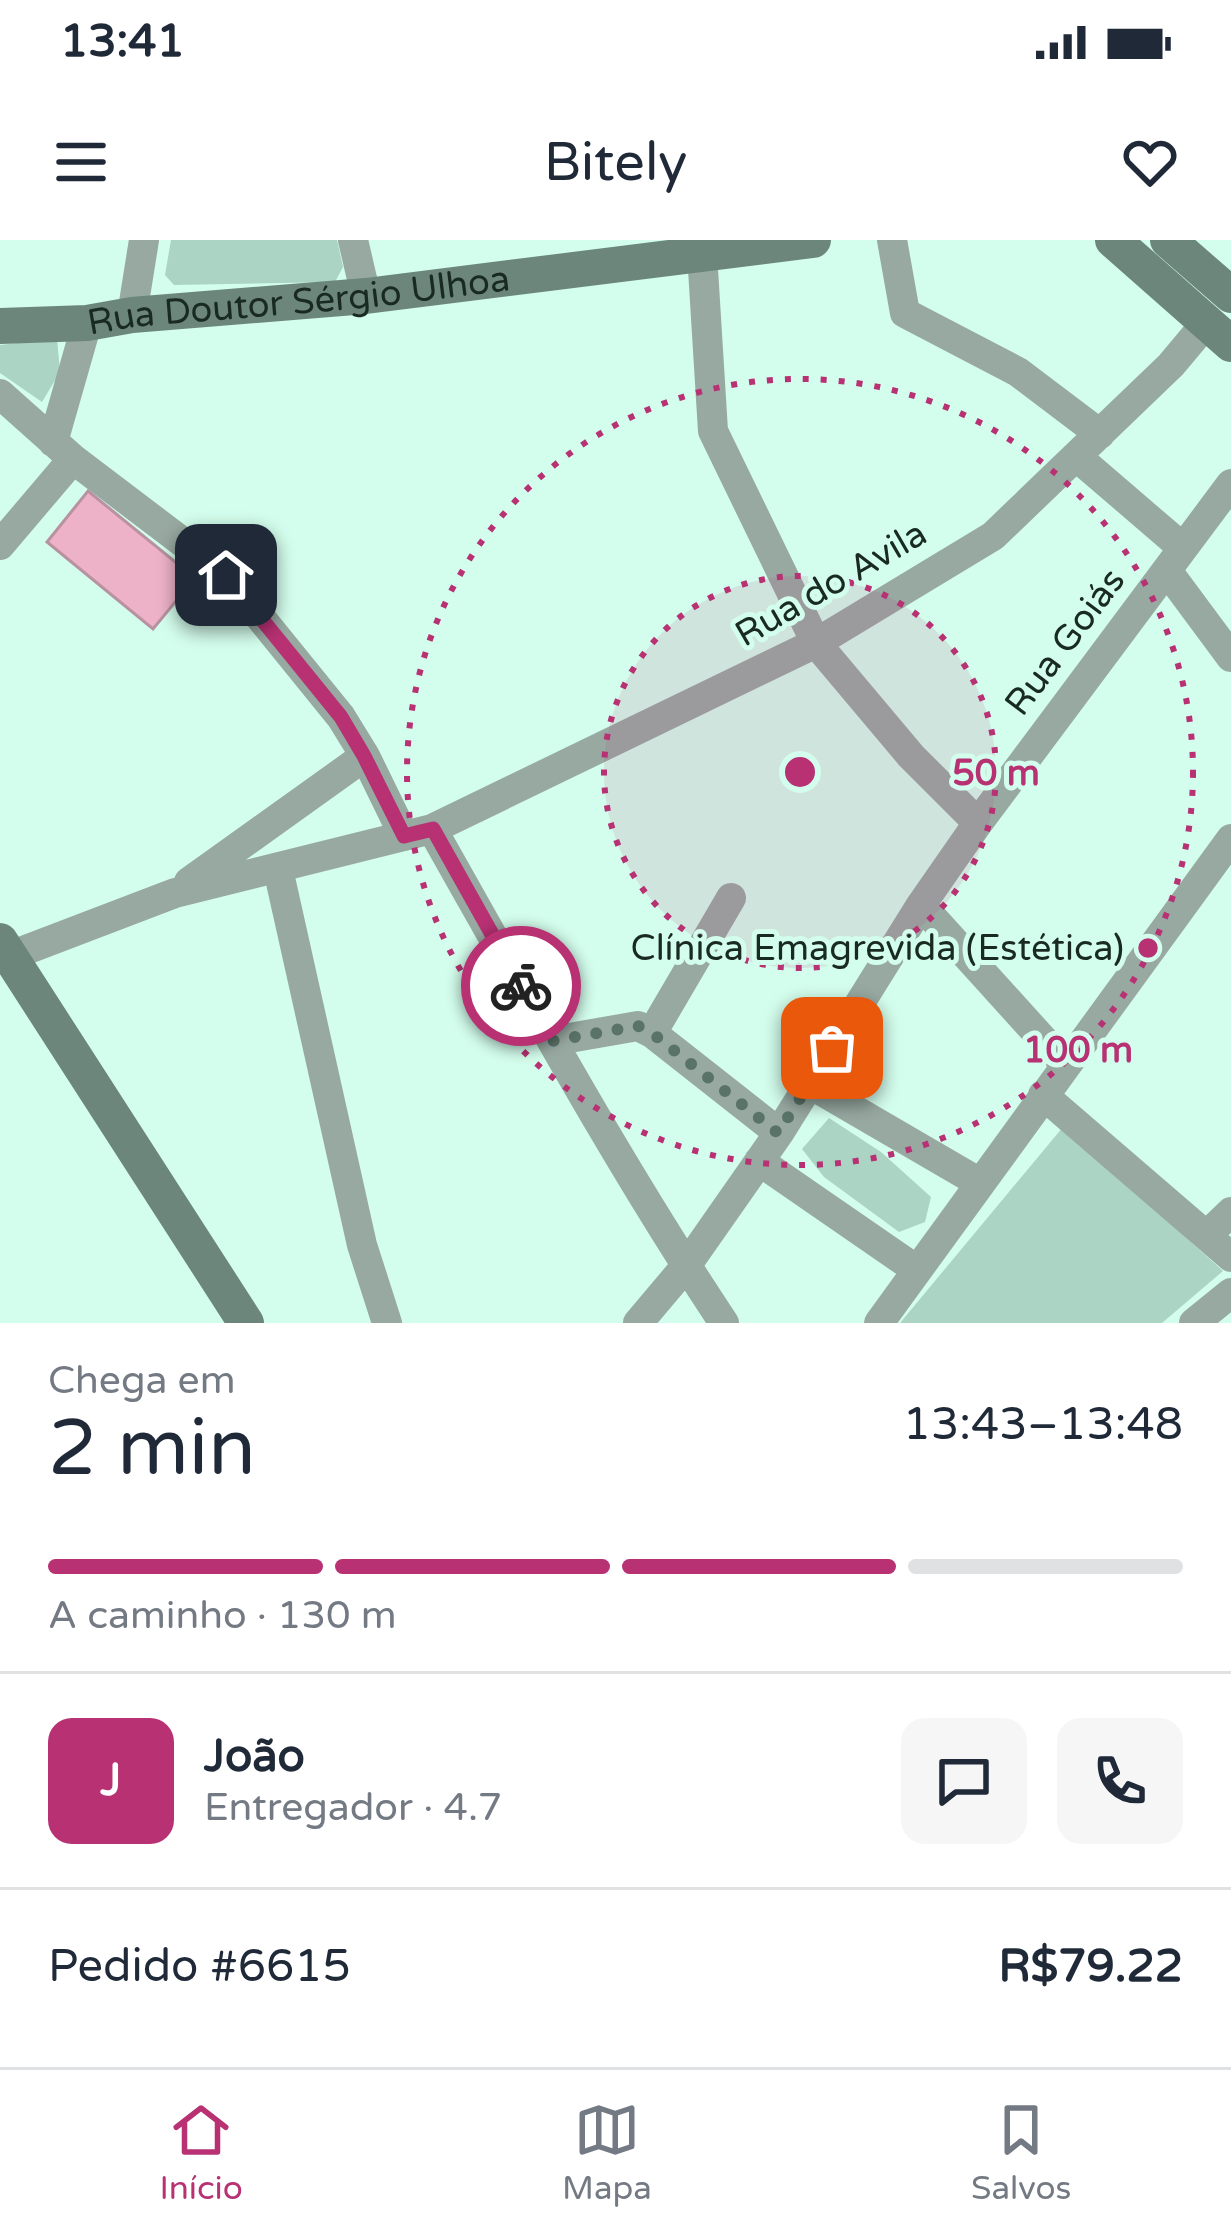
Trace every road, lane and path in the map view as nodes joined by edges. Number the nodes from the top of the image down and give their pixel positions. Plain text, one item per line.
1 (144, 240) edge
2 (352, 240) edge
3 (813, 240) edge
4 (892, 240) edge
5 (1113, 240) edge
6 (1168, 240) edge
7 (702, 254) junction
8 (366, 296) junction
9 (1225, 308) edge
10 (132, 315) junction
11 (87, 323) junction
12 (0, 326) edge
13 (0, 394) edge
14 (1100, 434) junction
15 (63, 451) junction
16 (1077, 457) junction
17 (1231, 484) edge
18 (0, 545) edge
19 (1175, 560) junction
20 (816, 644) junction
21 (1231, 657) edge
22 (364, 756) junction
23 (978, 823) junction
24 (418, 832) junction
25 (1231, 839) edge
26 (278, 868) junction
27 (175, 893) junction
28 (731, 898) dead end
29 (921, 905) junction
30 (5, 948) edge
31 (652, 1033) junction
32 (552, 1041) junction
33 (1065, 1064) junction
34 (810, 1084) junction
35 (1043, 1095) junction
36 (778, 1133) junction
37 (759, 1161) junction
38 (980, 1183) junction
39 (1231, 1212) edge
40 (1208, 1234) junction
41 (1231, 1257) edge
42 (686, 1266) junction
43 (917, 1270) junction
44 (1231, 1293) edge
45 (245, 1323) edge
46 (387, 1323) edge
47 (638, 1323) edge
48 (724, 1323) edge
49 (879, 1323) edge
50 (1194, 1323) edge

1 - 10 street
2 - 8 street
3 - 7 street, Rua Doutor Sérgio Ulhoa
4 - 14 street
5 - 9 street
6 - 9 street
7 - 8 street, Rua Doutor Sérgio Ulhoa
7 - 20 street
8 - 10 street, Rua Doutor Sérgio Ulhoa
9 - 14 street, Rua do Avila
10 - 11 street, Rua Doutor Sérgio Ulhoa
11 - 12 street, Rua Doutor Sérgio Ulhoa
11 - 15 street
13 - 15 street
14 - 16 street, Rua do Avila
15 - 18 street
15 - 22 street
16 - 19 street
16 - 20 street, Rua do Avila
17 - 19 street, Rua Goiás
19 - 21 street
19 - 23 street, Rua Goiás
20 - 23 street
20 - 24 street, Rua do Avila
22 - 24 street
22 - 27 street
23 - 29 street, Rua Goiás
24 - 26 street, Rua do Avila
24 - 32 street
25 - 33 street
26 - 27 street, Rua do Avila
26 - 46 street
27 - 30 street
28 - 31 street
29 - 33 street
29 - 34 street, Rua Goiás
30 - 45 street
31 - 32 street
31 - 36 street
32 - 42 street
33 - 35 street
34 - 36 street, Rua Goiás
34 - 38 street
35 - 38 street
35 - 40 street
36 - 37 street, Rua Goiás
37 - 42 street, Rua Goiás
37 - 43 street
38 - 43 street
39 - 40 street
40 - 41 street
42 - 47 street, Rua Goiás
42 - 48 street
43 - 49 street
44 - 50 street

